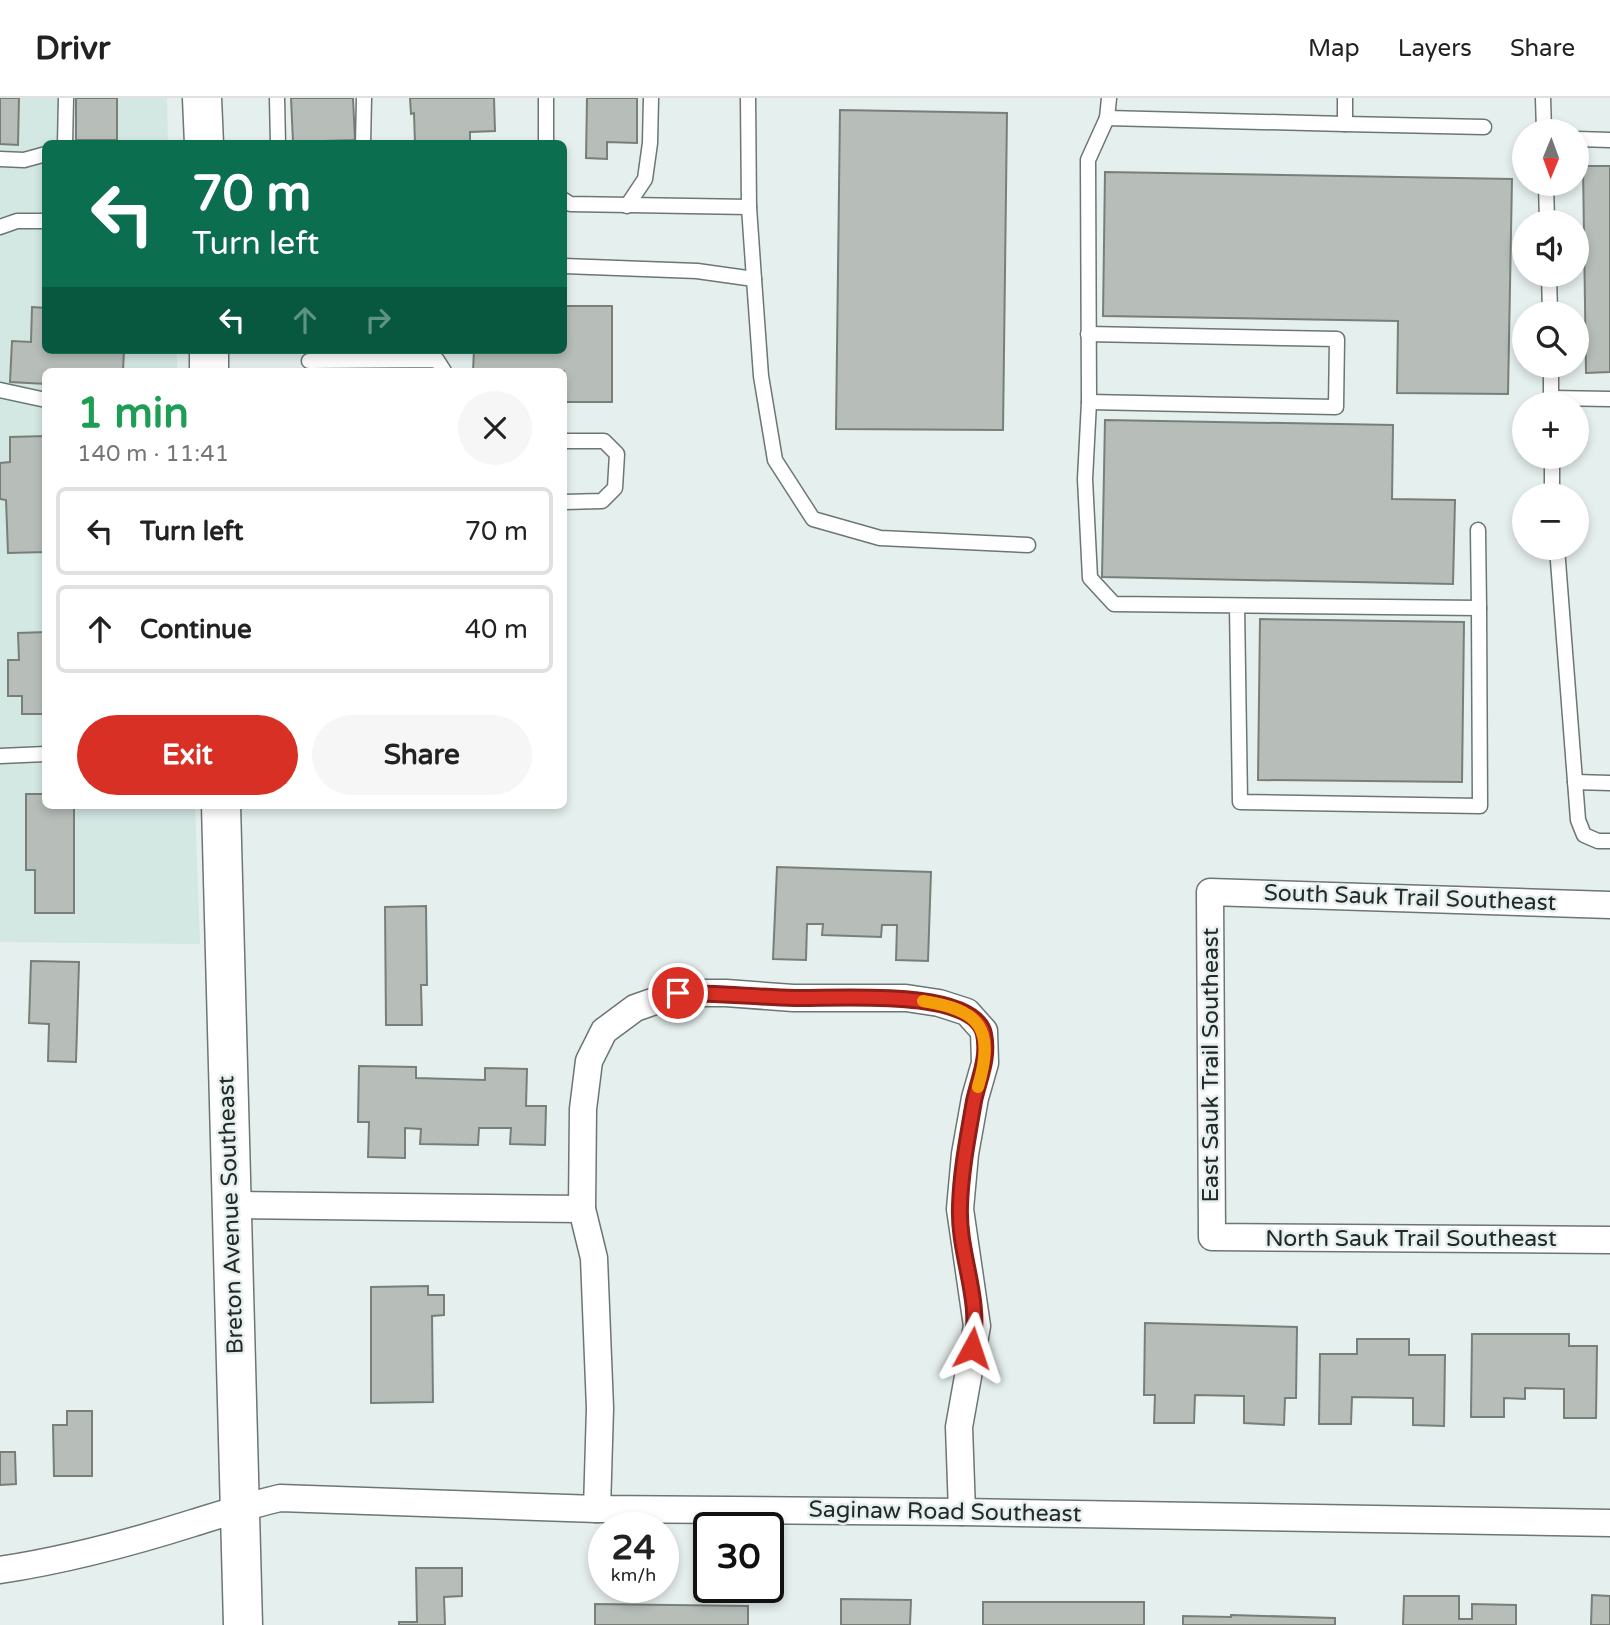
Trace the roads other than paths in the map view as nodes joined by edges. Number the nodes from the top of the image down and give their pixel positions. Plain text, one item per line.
1 (66, 98) edge
2 (202, 98) edge
3 (363, 98) edge
4 (546, 98) edge
5 (650, 98) edge
6 (748, 98) edge
7 (1109, 98) edge
8 (1345, 98) edge
9 (1543, 98) edge
10 (282, 99) edge
11 (353, 99) edge
12 (1107, 118) junction
13 (1544, 119) edge
14 (1345, 124) junction
15 (1484, 127) dead end
16 (1589, 139) edge
17 (65, 140) edge
18 (204, 140) edge
19 (278, 140) edge
20 (363, 140) edge
21 (545, 140) edge
22 (1610, 140) edge
23 (42, 155) edge
24 (0, 159) edge
25 (567, 202) edge
26 (627, 205) junction
27 (749, 207) junction
28 (42, 221) edge
29 (0, 227) edge
30 (567, 266) edge
31 (754, 279) junction
32 (1088, 334) junction
33 (309, 361) edge
34 (442, 368) edge
35 (0, 390) edge
36 (42, 399) edge
37 (1610, 399) edge
38 (1589, 400) edge
39 (1089, 402) junction
40 (567, 441) edge
41 (567, 502) edge
42 (1478, 530) dead end
43 (1028, 545) dead end
44 (1558, 560) edge
45 (1237, 606) junction
46 (1479, 608) junction
47 (42, 754) edge
48 (0, 756) edge
49 (1575, 782) junction
50 (1610, 783) edge
51 (221, 809) edge
52 (1610, 841) edge
53 (1210, 892) joint
54 (1610, 905) edge
55 (231, 1205) junction
56 (582, 1209) junction
57 (1212, 1237) joint
58 (1610, 1240) edge
59 (239, 1507) junction
60 (597, 1509) junction
61 (962, 1512) junction
62 (1610, 1523) edge
63 (0, 1570) edge
64 (243, 1625) edge

1 - 17 lane
2 - 18 main road
3 - 11 lane
3 - 20 lane
4 - 21 lane
5 - 26 lane
6 - 27 lane
7 - 12 lane
8 - 14 lane
9 - 13 lane
10 - 19 lane
12 - 14 lane
12 - 32 lane
14 - 15 lane
16 - 22 lane
23 - 24 lane
25 - 26 lane
26 - 27 lane
27 - 31 lane
28 - 29 lane
30 - 31 lane
31 - 43 lane
32 - 39 lane
32 - 39 lane
33 - 34 lane
35 - 36 lane
37 - 38 lane
39 - 45 lane
40 - 41 lane
42 - 46 lane
44 - 49 lane
45 - 46 lane
45 - 46 lane
47 - 48 lane
49 - 50 lane
49 - 52 lane
51 - 55 main road, Breton Avenue Southeast
53 - 54 street, South Sauk Trail Southeast
53 - 57 street, East Sauk Trail Southeast
55 - 56 street
55 - 59 main road, Breton Avenue Southeast
56 - 60 street
56 - 61 street
57 - 58 street, North Sauk Trail Southeast
59 - 60 street, Saginaw Road Southeast
59 - 63 street, Saginaw Road Southeast
59 - 64 main road, Breton Avenue Southeast
60 - 61 street, Saginaw Road Southeast
61 - 62 street, Saginaw Road Southeast

